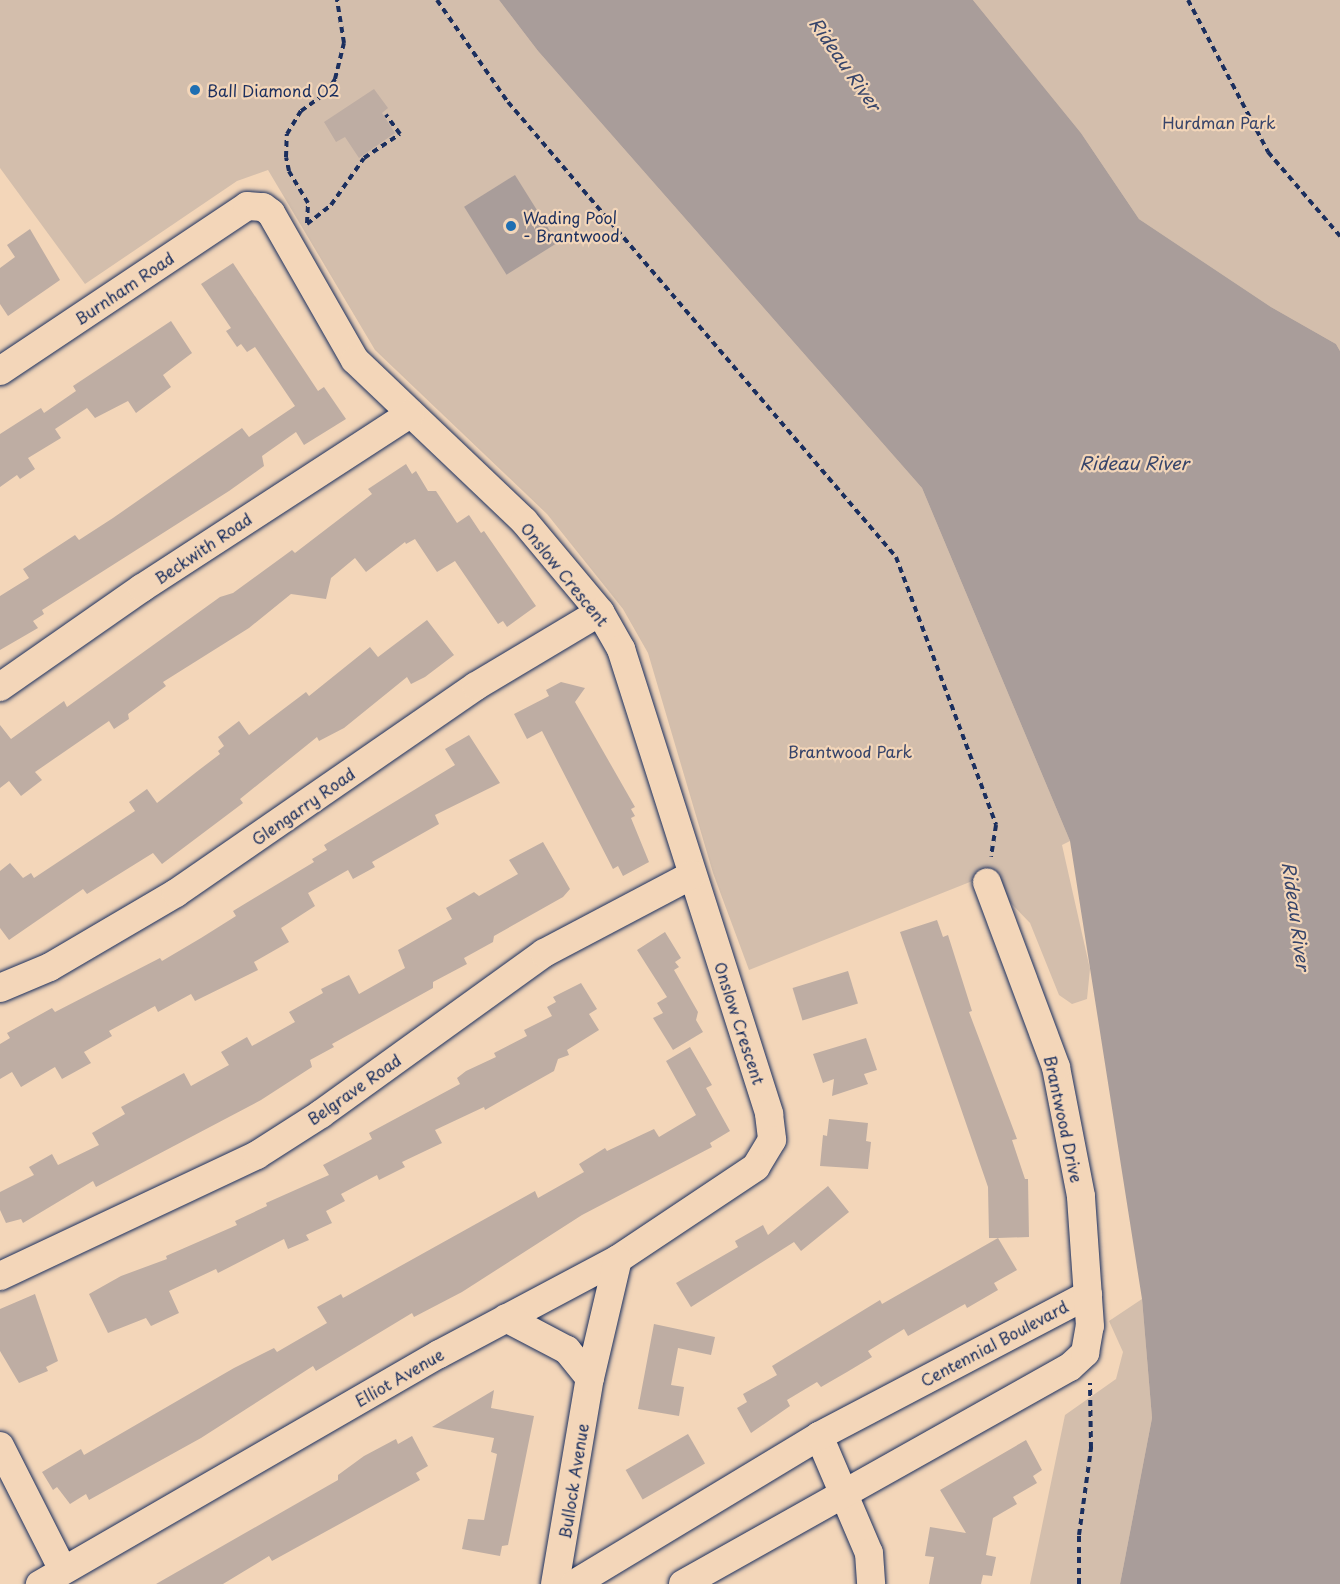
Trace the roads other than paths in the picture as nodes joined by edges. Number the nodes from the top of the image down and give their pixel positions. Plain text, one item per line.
1 (247, 206) joint
2 (0, 370) edge
3 (410, 414) junction
4 (600, 612) junction
5 (0, 687) edge
6 (692, 875) junction
7 (987, 882) road end
8 (0, 988) edge
9 (756, 1167) joint
10 (618, 1259) junction
11 (0, 1276) edge
12 (1088, 1295) junction
13 (506, 1318) junction
14 (590, 1378) junction
15 (819, 1436) junction
16 (0, 1446) edge
17 (843, 1495) junction
18 (51, 1577) edge
19 (555, 1584) edge
20 (574, 1584) edge
21 (683, 1584) edge
22 (871, 1584) edge

1 - 2 street, Burnham Road
1 - 3 street, Onslow Crescent
3 - 4 street, Onslow Crescent
3 - 5 street, Beckwith Road
4 - 6 street, Onslow Crescent
4 - 8 street, Glengarry Road
6 - 9 street, Onslow Crescent
6 - 11 street, Belgrave Road
7 - 12 street, Brantwood Drive
9 - 10 street, Elliot Avenue
10 - 13 street, Elliot Avenue
10 - 14 street, Bullock Avenue
12 - 15 street, Centennial Boulevard
12 - 17 street, Centennial Boulevard
13 - 14 street
13 - 18 street, Elliot Avenue
14 - 19 street, Bullock Avenue
15 - 17 street
15 - 20 street, Centennial Boulevard
16 - 18 street
17 - 21 street
17 - 22 street

